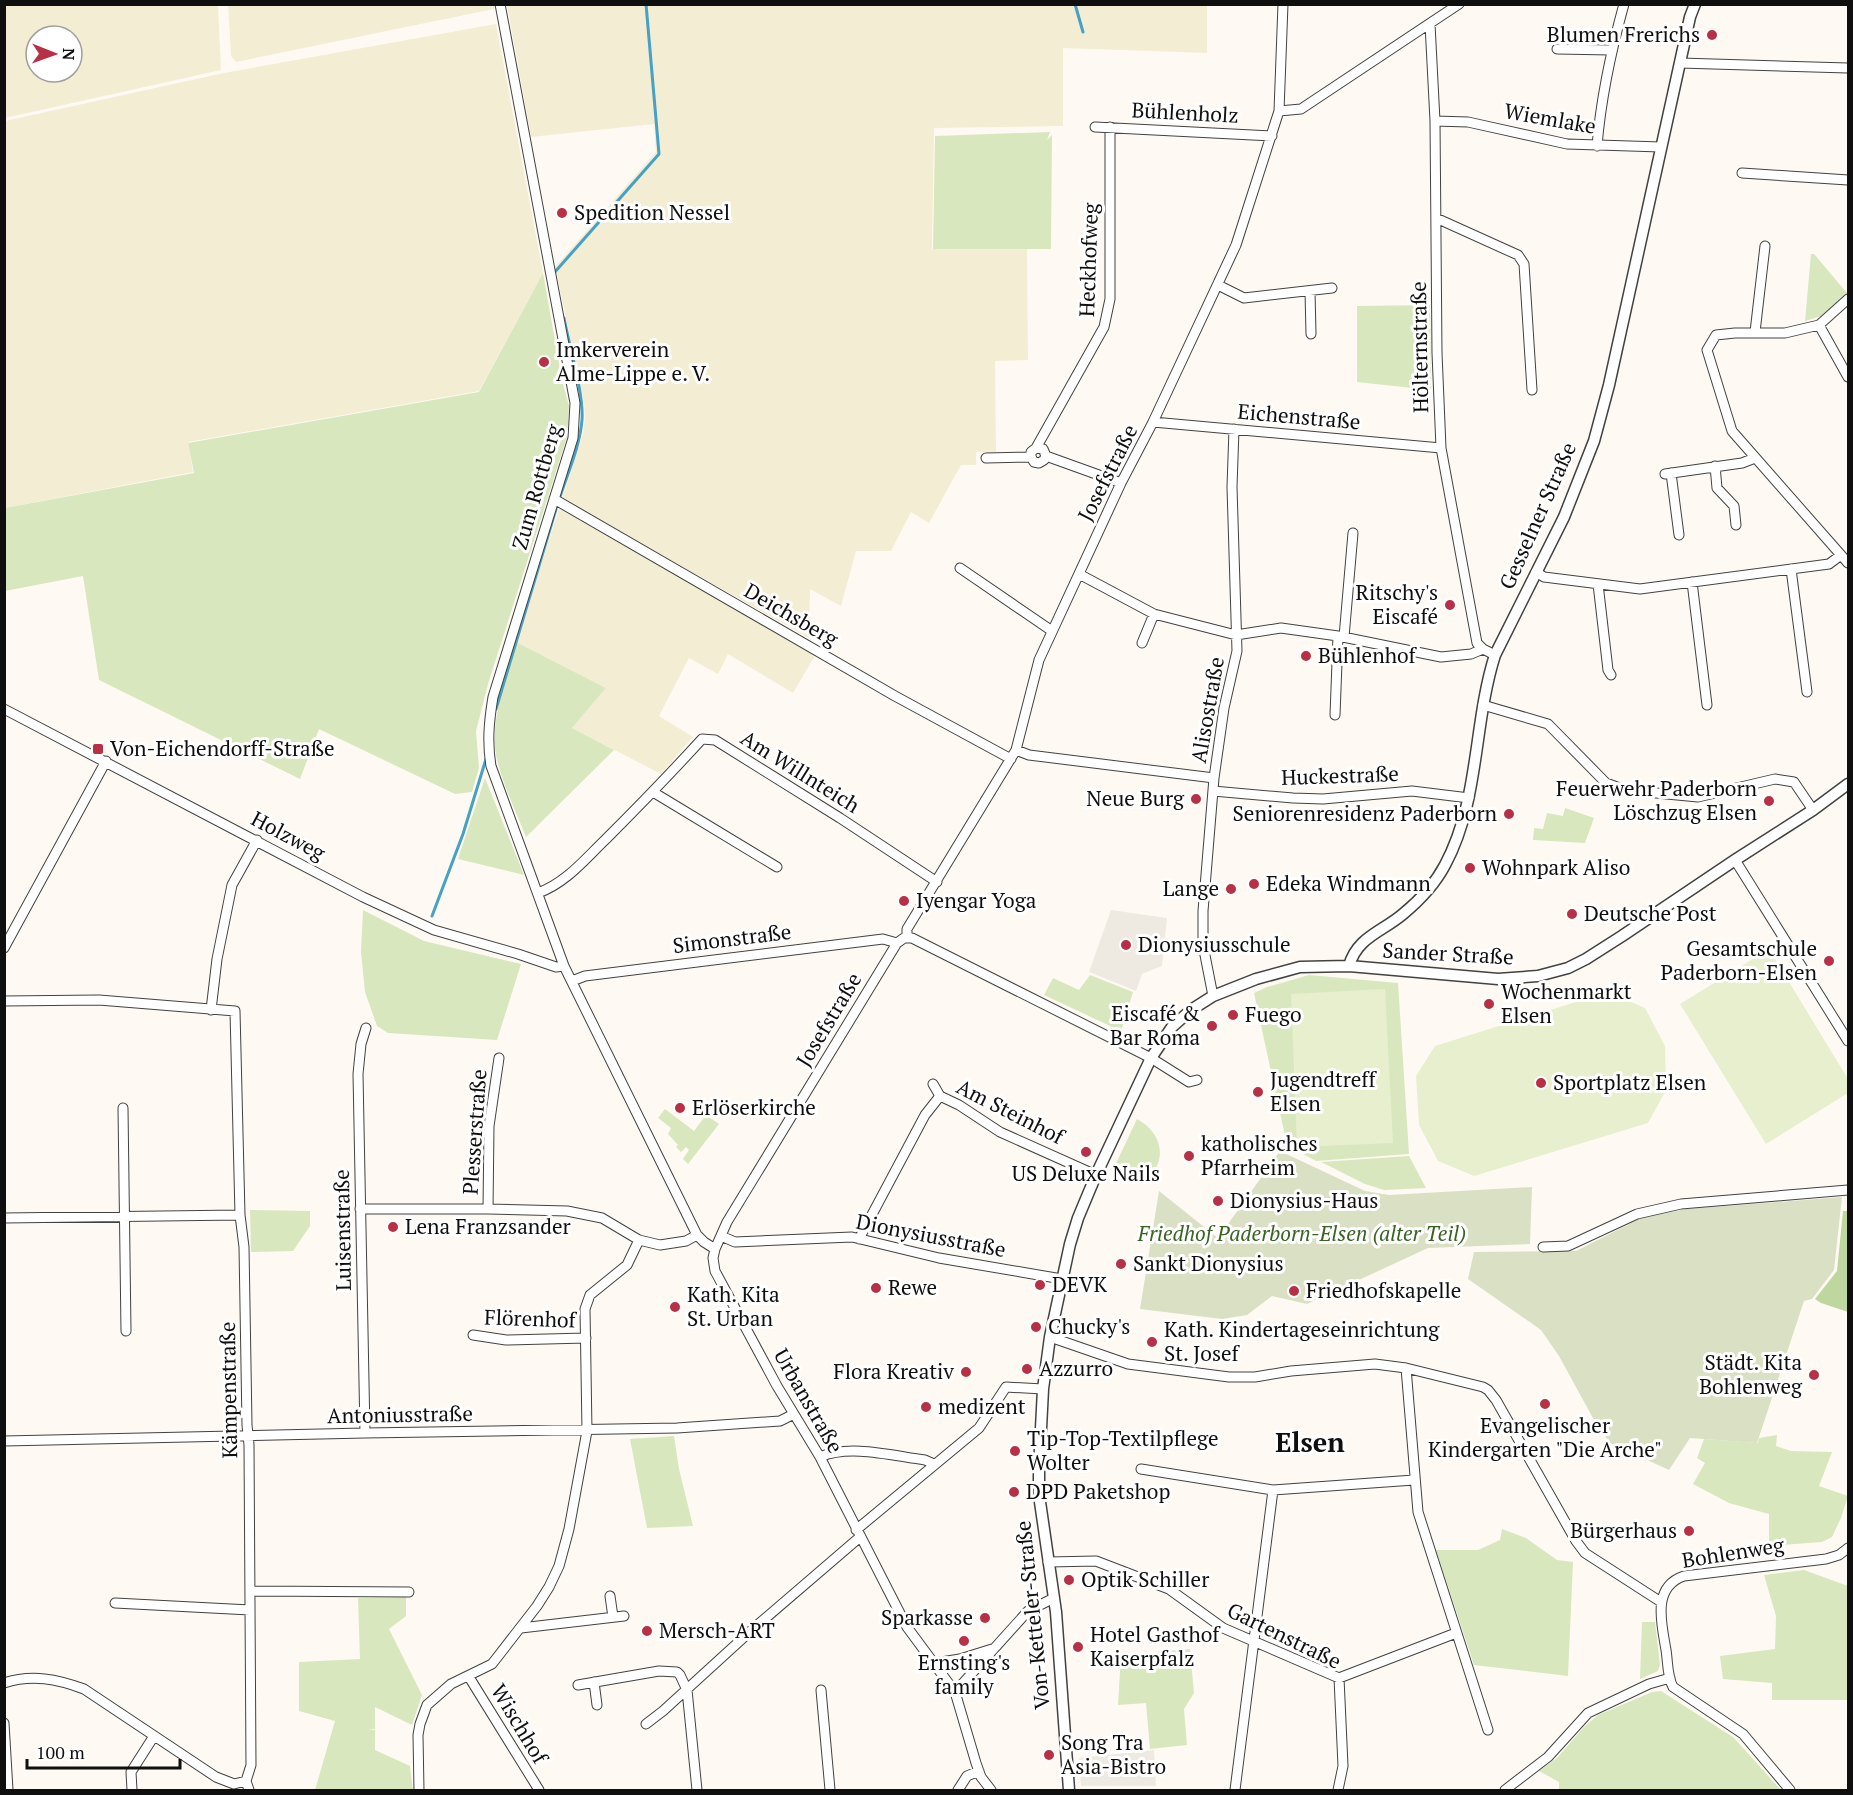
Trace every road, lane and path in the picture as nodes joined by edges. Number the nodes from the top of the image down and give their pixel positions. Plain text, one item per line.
1 (500, 4) edge
2 (1283, 4) edge
3 (1459, 4) edge
4 (1624, 4) edge
5 (1695, 4) edge
6 (1430, 24) junction
7 (1557, 49) dead end
8 (1611, 50) junction
9 (1680, 63) junction
10 (1848, 68) edge
11 (1279, 111) junction
12 (1435, 120) junction
13 (1095, 127) dead end
14 (1110, 127) junction
15 (1272, 136) junction
16 (1597, 146) junction
17 (1660, 147) junction
18 (1742, 173) dead end
19 (1848, 180) edge
20 (1436, 218) junction
21 (1765, 246) dead end
22 (1218, 285) junction
23 (1332, 288) dead end
24 (1310, 291) junction
25 (1848, 299) edge
26 (1819, 325) junction
27 (1755, 332) junction
28 (1311, 334) dead end
29 (1848, 377) edge
30 (1532, 390) dead end
31 (1153, 422) junction
32 (1234, 429) junction
33 (1036, 448) junction
34 (1441, 448) junction
35 (1046, 456) junction
36 (986, 458) dead end
37 (1031, 458) junction
38 (1755, 458) junction
39 (1715, 466) junction
40 (1121, 483) junction
41 (554, 500) junction
42 (1736, 525) dead end
43 (1353, 533) dead end
44 (1678, 535) dead end
45 (1841, 555) junction
46 (1848, 563) edge
47 (960, 568) dead end
48 (1791, 569) junction
49 (1536, 572) junction
50 (1079, 574) junction
51 (1692, 582) junction
52 (1598, 584) junction
53 (1155, 614) junction
54 (1052, 631) junction
55 (1236, 635) junction
56 (1341, 636) junction
57 (1142, 643) dead end
58 (1483, 650) junction
59 (1495, 655) junction
60 (1611, 675) dead end
61 (1807, 692) dead end
62 (1483, 705) junction
63 (1707, 705) dead end
64 (4, 709) edge
65 (1335, 715) dead end
66 (1013, 754) junction
67 (106, 761) junction
68 (1215, 778) junction
69 (1848, 784) edge
70 (1214, 791) junction
71 (653, 792) junction
72 (1469, 798) junction
73 (1813, 810) junction
74 (257, 840) junction
75 (1735, 860) junction
76 (777, 867) dead end
77 (937, 882) junction
78 (538, 893) junction
79 (903, 939) junction
80 (4, 948) edge
81 (564, 966) junction
82 (1349, 966) junction
83 (573, 981) junction
84 (1213, 996) junction
85 (4, 1001) edge
86 (211, 1010) junction
87 (366, 1028) dead end
88 (1848, 1041) edge
89 (499, 1058) dead end
90 (1151, 1058) junction
91 (1197, 1080) dead end
92 (933, 1084) dead end
93 (939, 1096) junction
94 (123, 1108) dead end
95 (1096, 1175) junction
96 (1848, 1191) edge
97 (360, 1209) junction
98 (488, 1209) junction
99 (125, 1215) junction
100 (240, 1215) junction
101 (4, 1218) edge
102 (697, 1235) junction
103 (721, 1236) junction
104 (859, 1239) junction
105 (639, 1240) junction
106 (1543, 1247) dead end
107 (715, 1249) junction
108 (1062, 1279) junction
109 (126, 1331) dead end
110 (473, 1335) dead end
111 (1050, 1337) junction
112 (586, 1338) junction
113 (1406, 1368) junction
114 (1043, 1389) junction
115 (794, 1414) junction
116 (586, 1431) junction
117 (365, 1433) junction
118 (248, 1435) junction
119 (4, 1441) edge
120 (820, 1457) junction
121 (934, 1464) junction
122 (1141, 1469) dead end
123 (1414, 1480) junction
124 (1273, 1490) junction
125 (858, 1534) junction
126 (1848, 1548) edge
127 (1048, 1563) junction
128 (250, 1591) junction
129 (409, 1592) dead end
130 (610, 1596) dead end
131 (1054, 1598) junction
132 (1661, 1602) junction
133 (115, 1603) dead end
134 (250, 1610) junction
135 (624, 1616) dead end
136 (613, 1617) junction
137 (521, 1628) junction
138 (1455, 1632) junction
139 (1254, 1642) junction
140 (994, 1648) junction
141 (935, 1663) junction
142 (469, 1677) junction
143 (1339, 1678) junction
144 (1670, 1678) junction
145 (594, 1682) junction
146 (4, 1683) edge
147 (578, 1685) dead end
148 (687, 1690) junction
149 (821, 1690) dead end
150 (956, 1692) junction
151 (597, 1705) dead end
152 (4, 1724) edge
153 (646, 1724) dead end
154 (1488, 1730) dead end
155 (154, 1736) junction
156 (979, 1771) junction
157 (248, 1786) edge
158 (8, 1791) edge
159 (132, 1791) edge
160 (419, 1791) edge
161 (539, 1791) edge
162 (697, 1791) edge
163 (830, 1791) edge
164 (957, 1791) edge
165 (991, 1791) edge
166 (1069, 1791) edge
167 (1234, 1791) edge
168 (1338, 1791) edge
169 (1505, 1791) edge
170 (1790, 1791) edge

1 - 41 street, Zum Rottberg
2 - 11 street, Josefstraße
3 - 6 street
4 - 8 street
5 - 9 street, Gesselner Straße
6 - 11 street
6 - 12 street, Hölternstraße
7 - 8 street
8 - 16 street
9 - 10 street
9 - 17 street, Gesselner Straße
11 - 15 street, Josefstraße
12 - 16 street, Wiemlake
12 - 20 street, Hölternstraße
13 - 14 street, Bühlenholz
14 - 15 street, Bühlenholz
14 - 33 street, Heckhofweg
15 - 22 street, Josefstraße
16 - 17 street, Wiemlake
17 - 49 street, Gesselner Straße
18 - 19 street
20 - 30 street
20 - 34 street, Hölternstraße
21 - 27 street
22 - 24 street
22 - 31 street, Josefstraße
23 - 24 street
24 - 28 street
25 - 26 street
26 - 27 street
26 - 29 street
27 - 38 street
31 - 32 street, Eichenstraße
31 - 40 street, Josefstraße
32 - 34 street, Eichenstraße
32 - 55 street, Alisostraße
33 - 35 street
33 - 37 street, Heckhofweg
34 - 58 street, Hölternstraße
35 - 37 street
35 - 40 street
36 - 37 street
38 - 39 street
38 - 45 street
39 - 42 street
39 - 44 street
40 - 50 street, Josefstraße
41 - 66 street, Deichsberg
41 - 78 street, Zum Rottberg
43 - 56 street
45 - 46 street
45 - 48 street
47 - 54 street
48 - 51 street
48 - 61 street
49 - 52 street
49 - 59 street, Gesselner Straße
50 - 53 street
50 - 54 street, Josefstraße
51 - 52 street
51 - 63 street
52 - 60 street
53 - 55 street
53 - 57 street
54 - 66 street, Josefstraße
55 - 56 street
55 - 68 street, Alisostraße
56 - 58 street
56 - 65 street
58 - 59 street
59 - 62 street, Gesselner Straße
62 - 72 street, Gesselner Straße
62 - 73 street
64 - 67 street, Holzweg
66 - 68 street
66 - 77 street, Josefstraße
67 - 74 street, Holzweg
67 - 80 street
68 - 70 street, Alisostraße
69 - 73 street, Sander Straße
70 - 72 street, Huckestraße
70 - 84 street, Alisostraße
71 - 76 street
71 - 77 street, Am Willnteich
71 - 78 street, Am Willnteich
72 - 82 street, Gesselner Straße
73 - 75 street, Sander Straße
74 - 81 street, Holzweg
74 - 86 street
75 - 82 street, Sander Straße
75 - 88 street
77 - 79 street, Josefstraße
78 - 81 street, Zum Rottberg
79 - 83 street, Simonstraße
79 - 90 street, Simonstraße
79 - 103 street, Josefstraße
81 - 83 street
82 - 84 street, Von-Ketteler-Straße
83 - 102 street
84 - 90 street, Von-Ketteler-Straße
85 - 86 street
86 - 100 street, Kämpenstraße
87 - 97 street, Luisenstraße
89 - 98 street, Plesserstraße
90 - 91 street
90 - 95 street, Von-Ketteler-Straße
92 - 93 street, Am Steinhof
93 - 95 street, Am Steinhof
93 - 104 street, Am Steinhof
94 - 99 street
95 - 108 street, Von-Ketteler-Straße
96 - 106 street
97 - 98 street
97 - 117 street, Luisenstraße
98 - 105 street
99 - 100 street
99 - 101 street
99 - 109 street
100 - 118 street, Kämpenstraße
102 - 105 street
102 - 107 street
103 - 104 street, Dionysiusstraße
103 - 107 street, Josefstraße
104 - 108 street, Dionysiusstraße
105 - 112 street
107 - 115 street, Urbanstraße
108 - 111 street, Von-Ketteler-Straße
110 - 112 street, Flörenhof
111 - 113 street
111 - 114 street, Von-Ketteler-Straße
112 - 116 street
113 - 123 street
113 - 132 street
114 - 121 street
114 - 127 street, Von-Ketteler-Straße
115 - 116 street, Antoniusstraße
115 - 120 street, Urbanstraße
116 - 117 street, Antoniusstraße
116 - 137 street
117 - 118 street, Antoniusstraße
118 - 119 street, Antoniusstraße
118 - 128 street, Kämpenstraße
120 - 121 street
120 - 125 street, Urbanstraße
121 - 125 street
122 - 124 street
123 - 124 street
123 - 138 street
124 - 139 street
125 - 141 street, Urbanstraße
125 - 148 street
126 - 132 street, Bohlenweg
127 - 131 street, Von-Ketteler-Straße
127 - 139 street, Gartenstraße
128 - 129 street
128 - 134 street, Kämpenstraße
130 - 136 street
131 - 140 street
131 - 166 street, Von-Ketteler-Straße
132 - 144 street
133 - 134 street
134 - 157 street, Kämpenstraße
135 - 136 street
136 - 137 street
137 - 142 street
138 - 143 street
138 - 154 street
139 - 143 street, Gartenstraße
139 - 167 street
140 - 141 street
140 - 150 street
141 - 150 street, Urbanstraße
142 - 160 street
142 - 161 street, Wischhof
143 - 168 street, Gartenstraße
144 - 169 street
144 - 170 street
145 - 147 street
145 - 148 street
145 - 151 street
146 - 155 street
148 - 153 street
148 - 162 street
149 - 163 street
150 - 156 street, Urbanstraße
152 - 158 street
155 - 157 street
155 - 159 street
156 - 164 street
156 - 165 street, Urbanstraße

